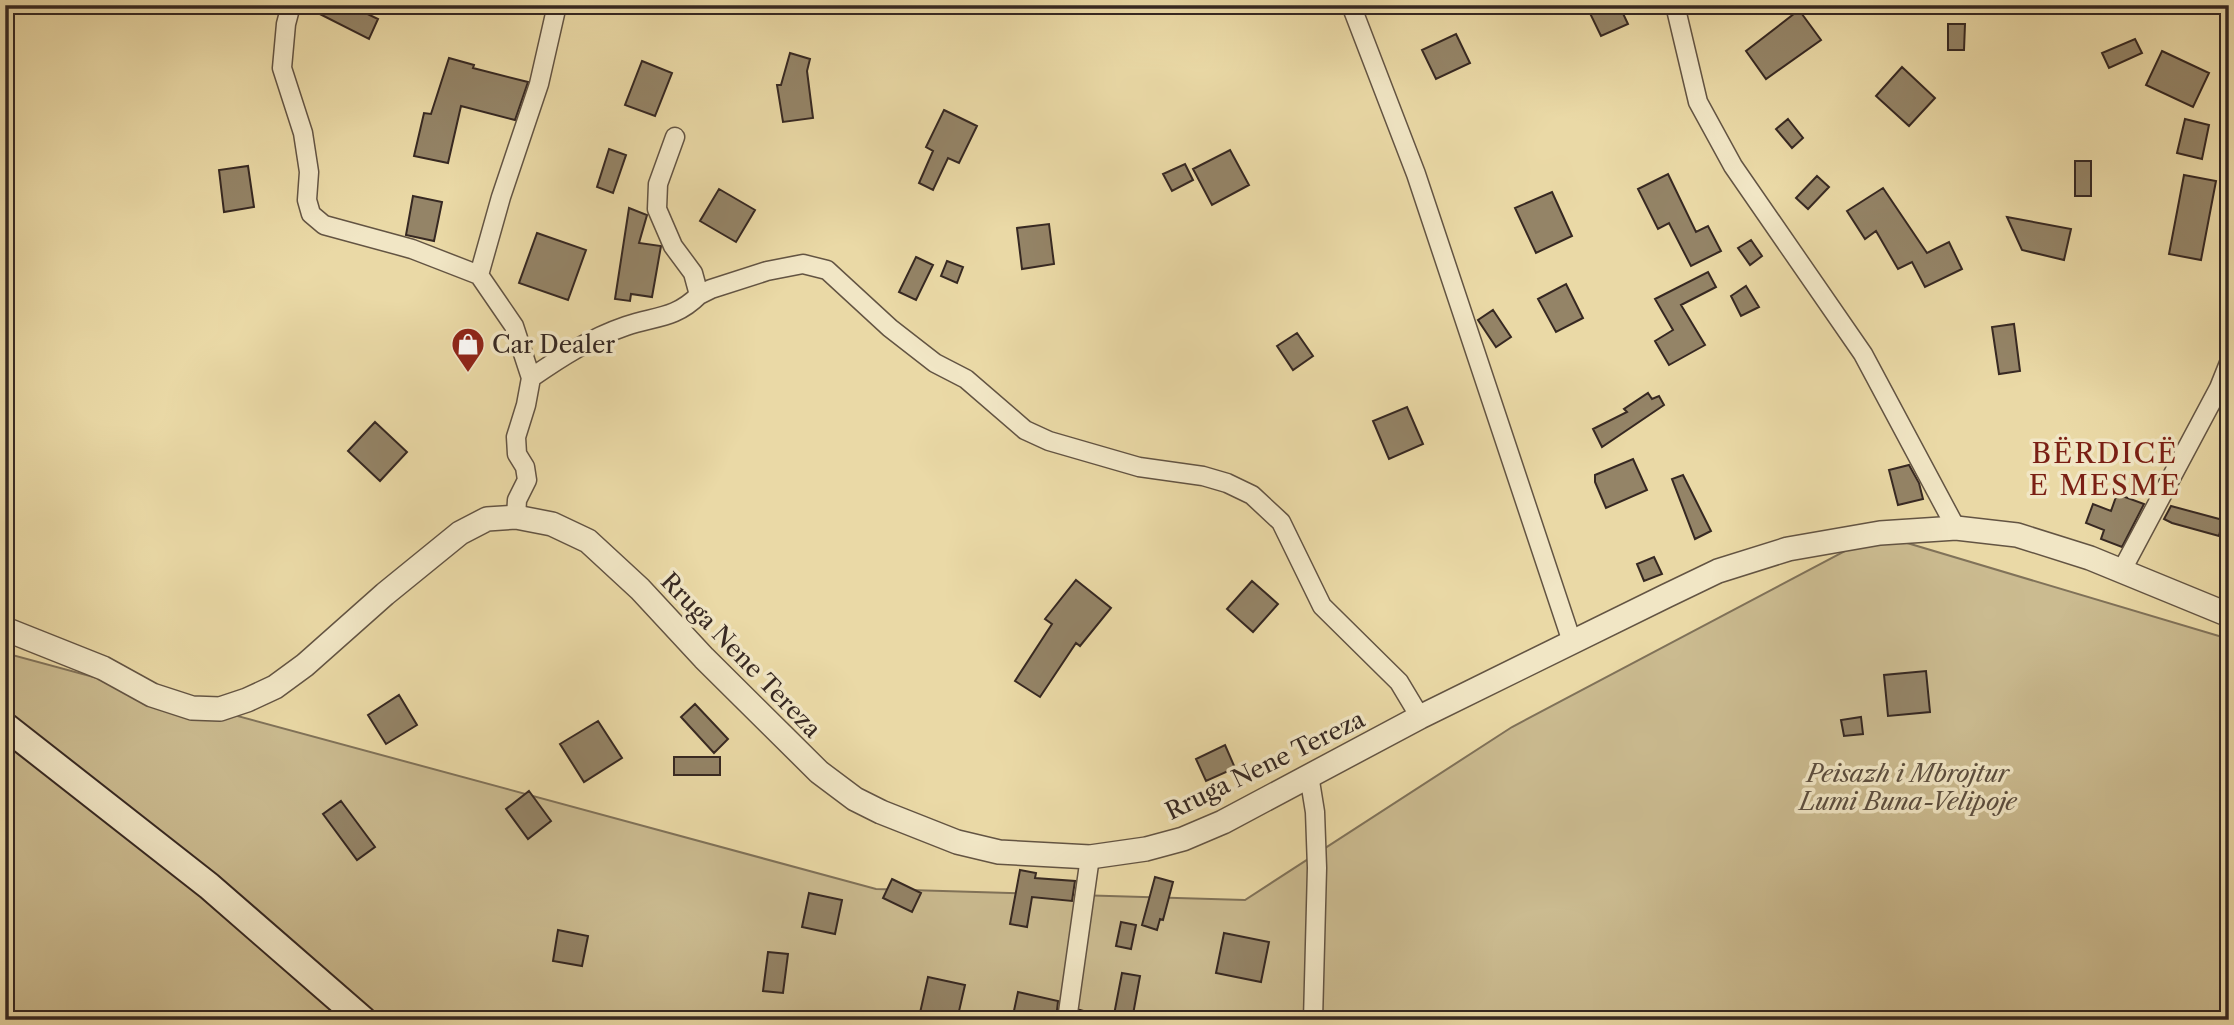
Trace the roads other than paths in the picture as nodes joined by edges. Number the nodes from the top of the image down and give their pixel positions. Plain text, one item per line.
1 (291, 5) edge
2 (557, 5) edge
3 (1350, 5) edge
4 (1675, 5) edge
5 (675, 136) dead end
6 (479, 275) junction
7 (699, 295) junction
8 (2229, 362) edge
9 (531, 378) junction
10 (516, 517) junction
11 (1956, 528) junction
12 (2122, 570) junction
13 (2229, 615) edge
14 (5, 629) edge
15 (1572, 642) junction
16 (1420, 717) junction
17 (5, 726) edge
18 (1309, 775) junction
19 (1090, 857) junction
20 (363, 1020) edge
21 (1067, 1020) edge
22 (1313, 1020) edge

1 - 6 street
2 - 6 street
3 - 15 street
4 - 11 street
5 - 7 street
6 - 9 street
7 - 9 street
7 - 16 street
8 - 12 street
9 - 10 street
10 - 14 street, Rruga Nene Tereza
10 - 19 street, Rruga Nene Tereza
11 - 12 street, Rruga Nene Tereza
11 - 15 street, Rruga Nene Tereza
12 - 13 street, Rruga Nene Tereza
15 - 16 street, Rruga Nene Tereza
16 - 18 street, Rruga Nene Tereza
17 - 20 main road
18 - 19 street, Rruga Nene Tereza
18 - 22 street
19 - 21 street

